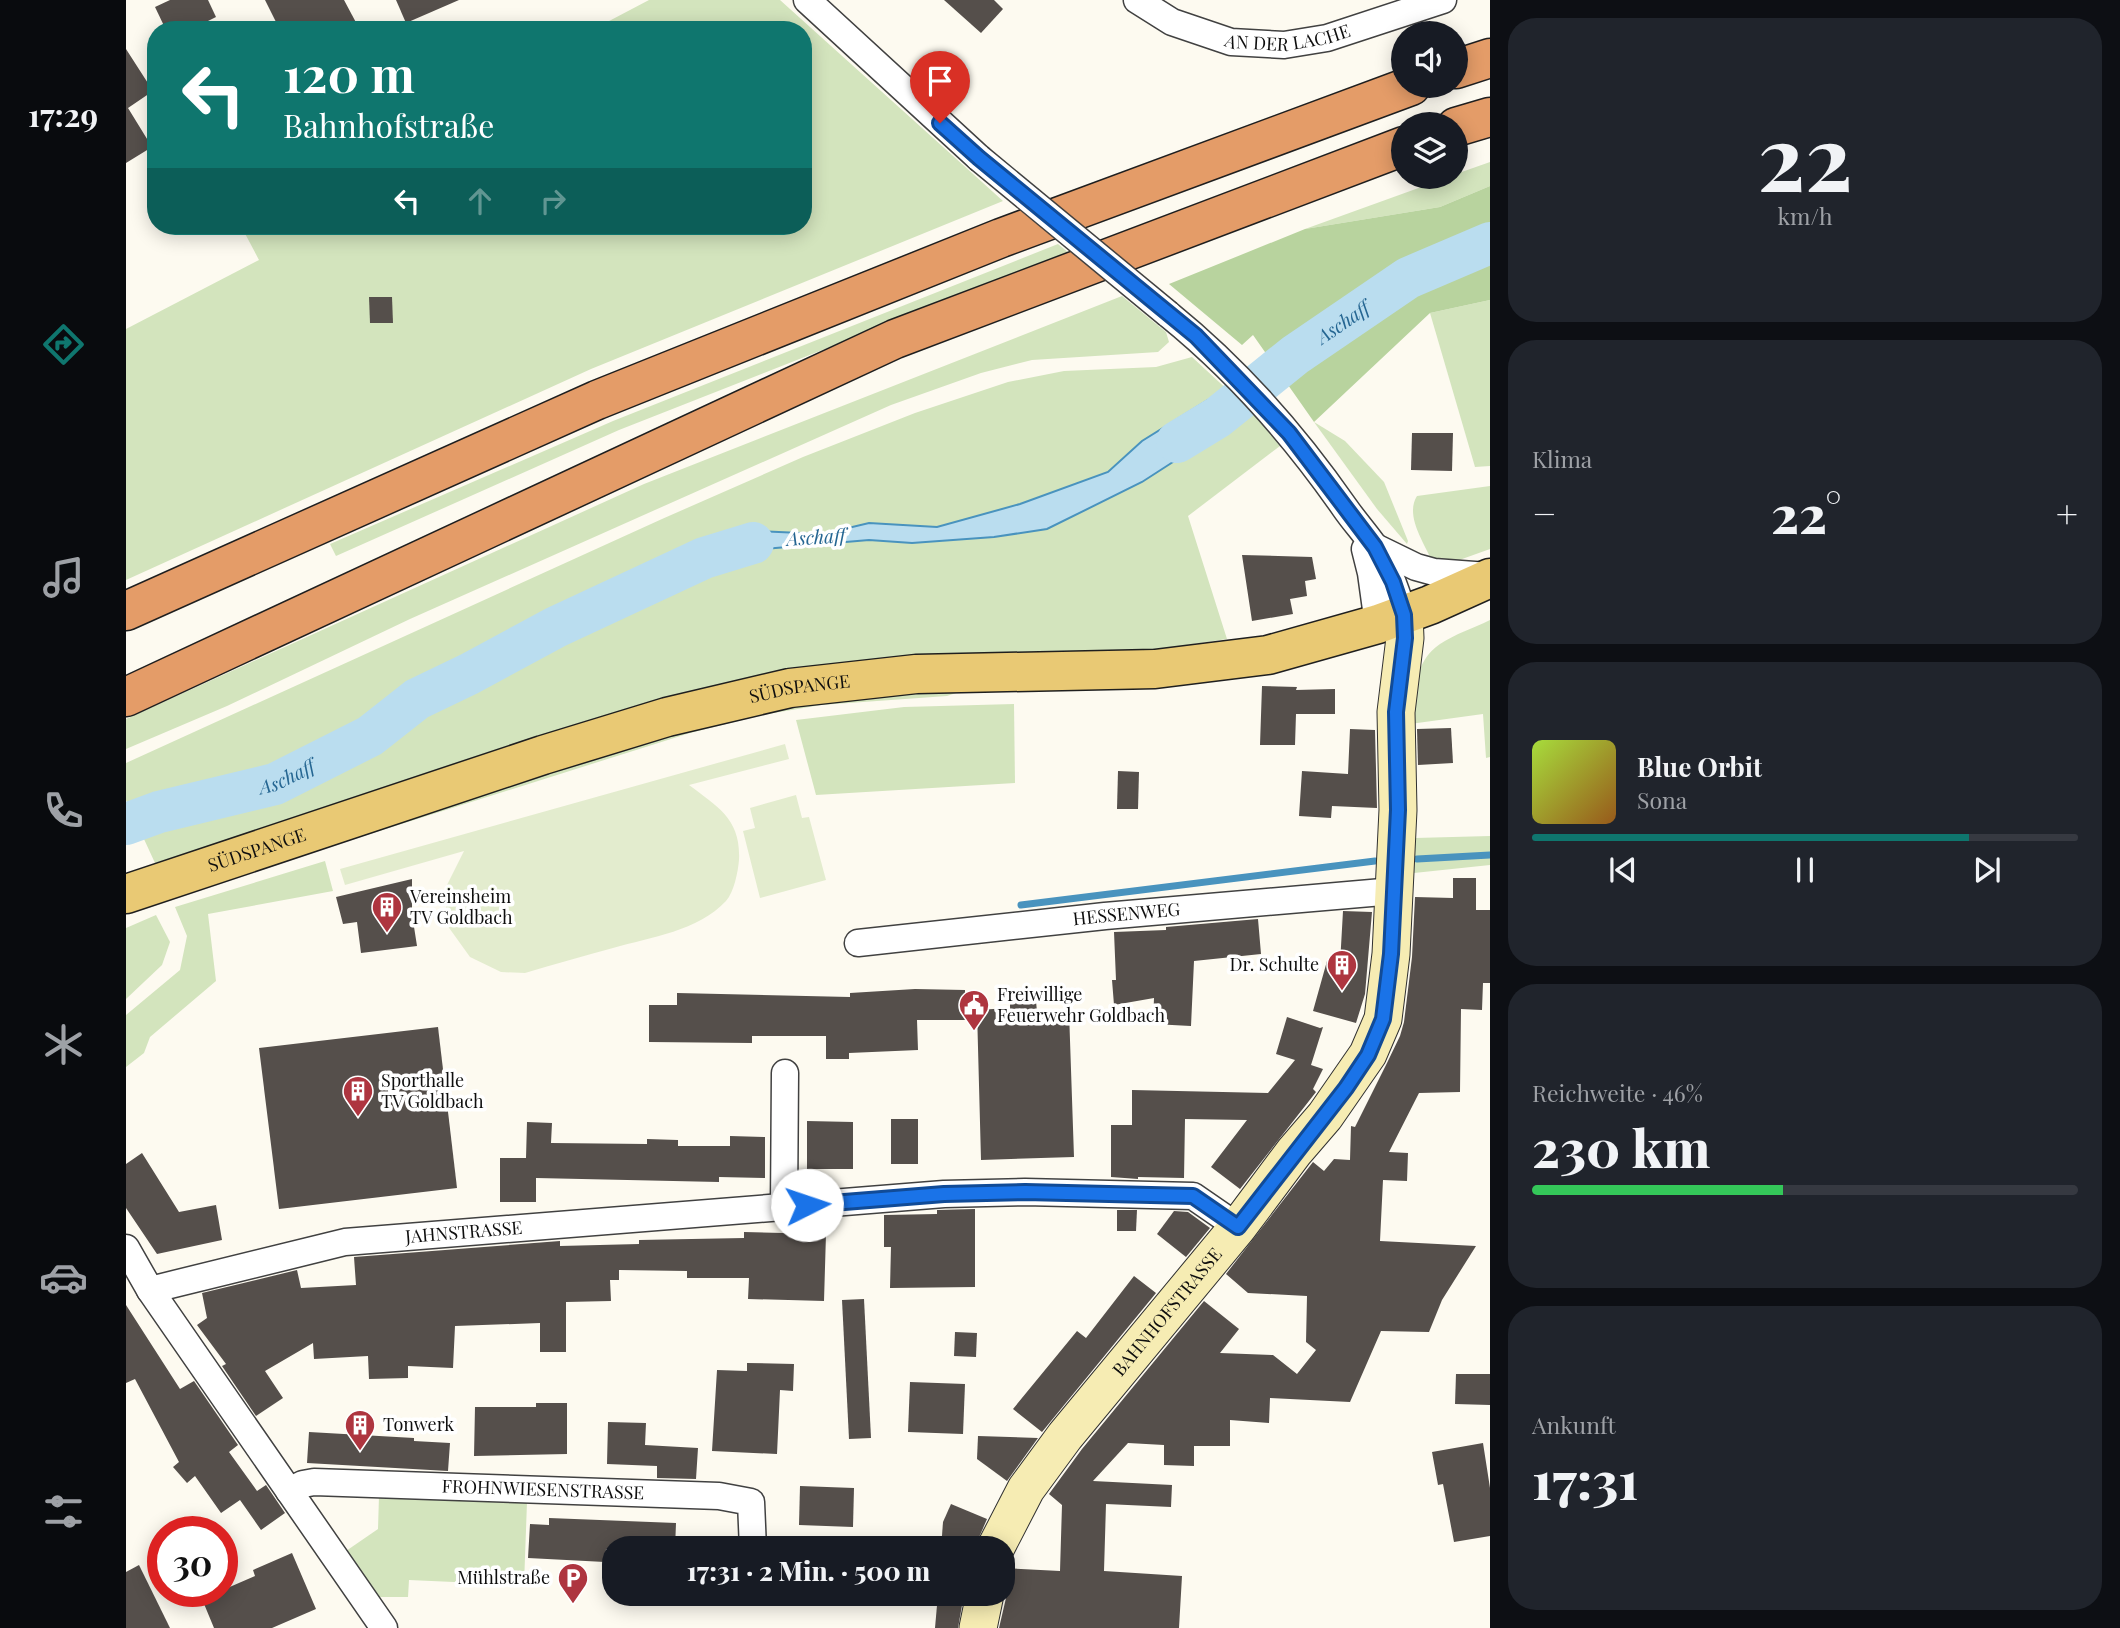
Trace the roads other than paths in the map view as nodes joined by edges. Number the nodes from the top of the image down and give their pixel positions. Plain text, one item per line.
1 (807, 0) edge
2 (1138, 0) edge
3 (1443, 0) edge
4 (1490, 58) edge
5 (1468, 65) edge
6 (1391, 93) edge
7 (1490, 117) edge
8 (1468, 123) edge
9 (1391, 151) edge
10 (1356, 524) junction
11 (1375, 547) junction
12 (1490, 577) edge
13 (126, 611) edge
14 (1391, 619) junction
15 (126, 698) edge
16 (1394, 891) junction
17 (126, 894) edge
18 (858, 943) dead end
19 (785, 1073) dead end
20 (784, 1207) junction
21 (1238, 1227) junction
22 (126, 1248) edge
23 (150, 1290) junction
24 (289, 1490) junction
25 (752, 1536) edge
26 (1002, 1536) edge
27 (983, 1606) edge
28 (384, 1628) edge
29 (978, 1628) edge

1 - 10 street, BAHNHOFSTRASSE, bridge
2 - 3 street, AN DER LACHE
4 - 5 highway
6 - 13 highway
7 - 8 highway
9 - 15 highway
10 - 11 street, BAHNHOFSTRASSE
10 - 14 street, BAHNHOFSTRASSE
11 - 12 street, BAHNHOFSTRASSE
11 - 14 street, BAHNHOFSTRASSE
12 - 14 main road, SÜDSPANGE
14 - 16 street, BAHNHOFSTRASSE
14 - 17 main road, SÜDSPANGE
16 - 18 street, HESSENWEG
16 - 21 street, BAHNHOFSTRASSE
19 - 20 street
20 - 21 street, JAHNSTRASSE
20 - 23 street, JAHNSTRASSE
21 - 26 street, BAHNHOFSTRASSE
22 - 23 street
23 - 24 street
24 - 25 street, FROHNWIESENSTRASSE
24 - 28 street
27 - 29 street

